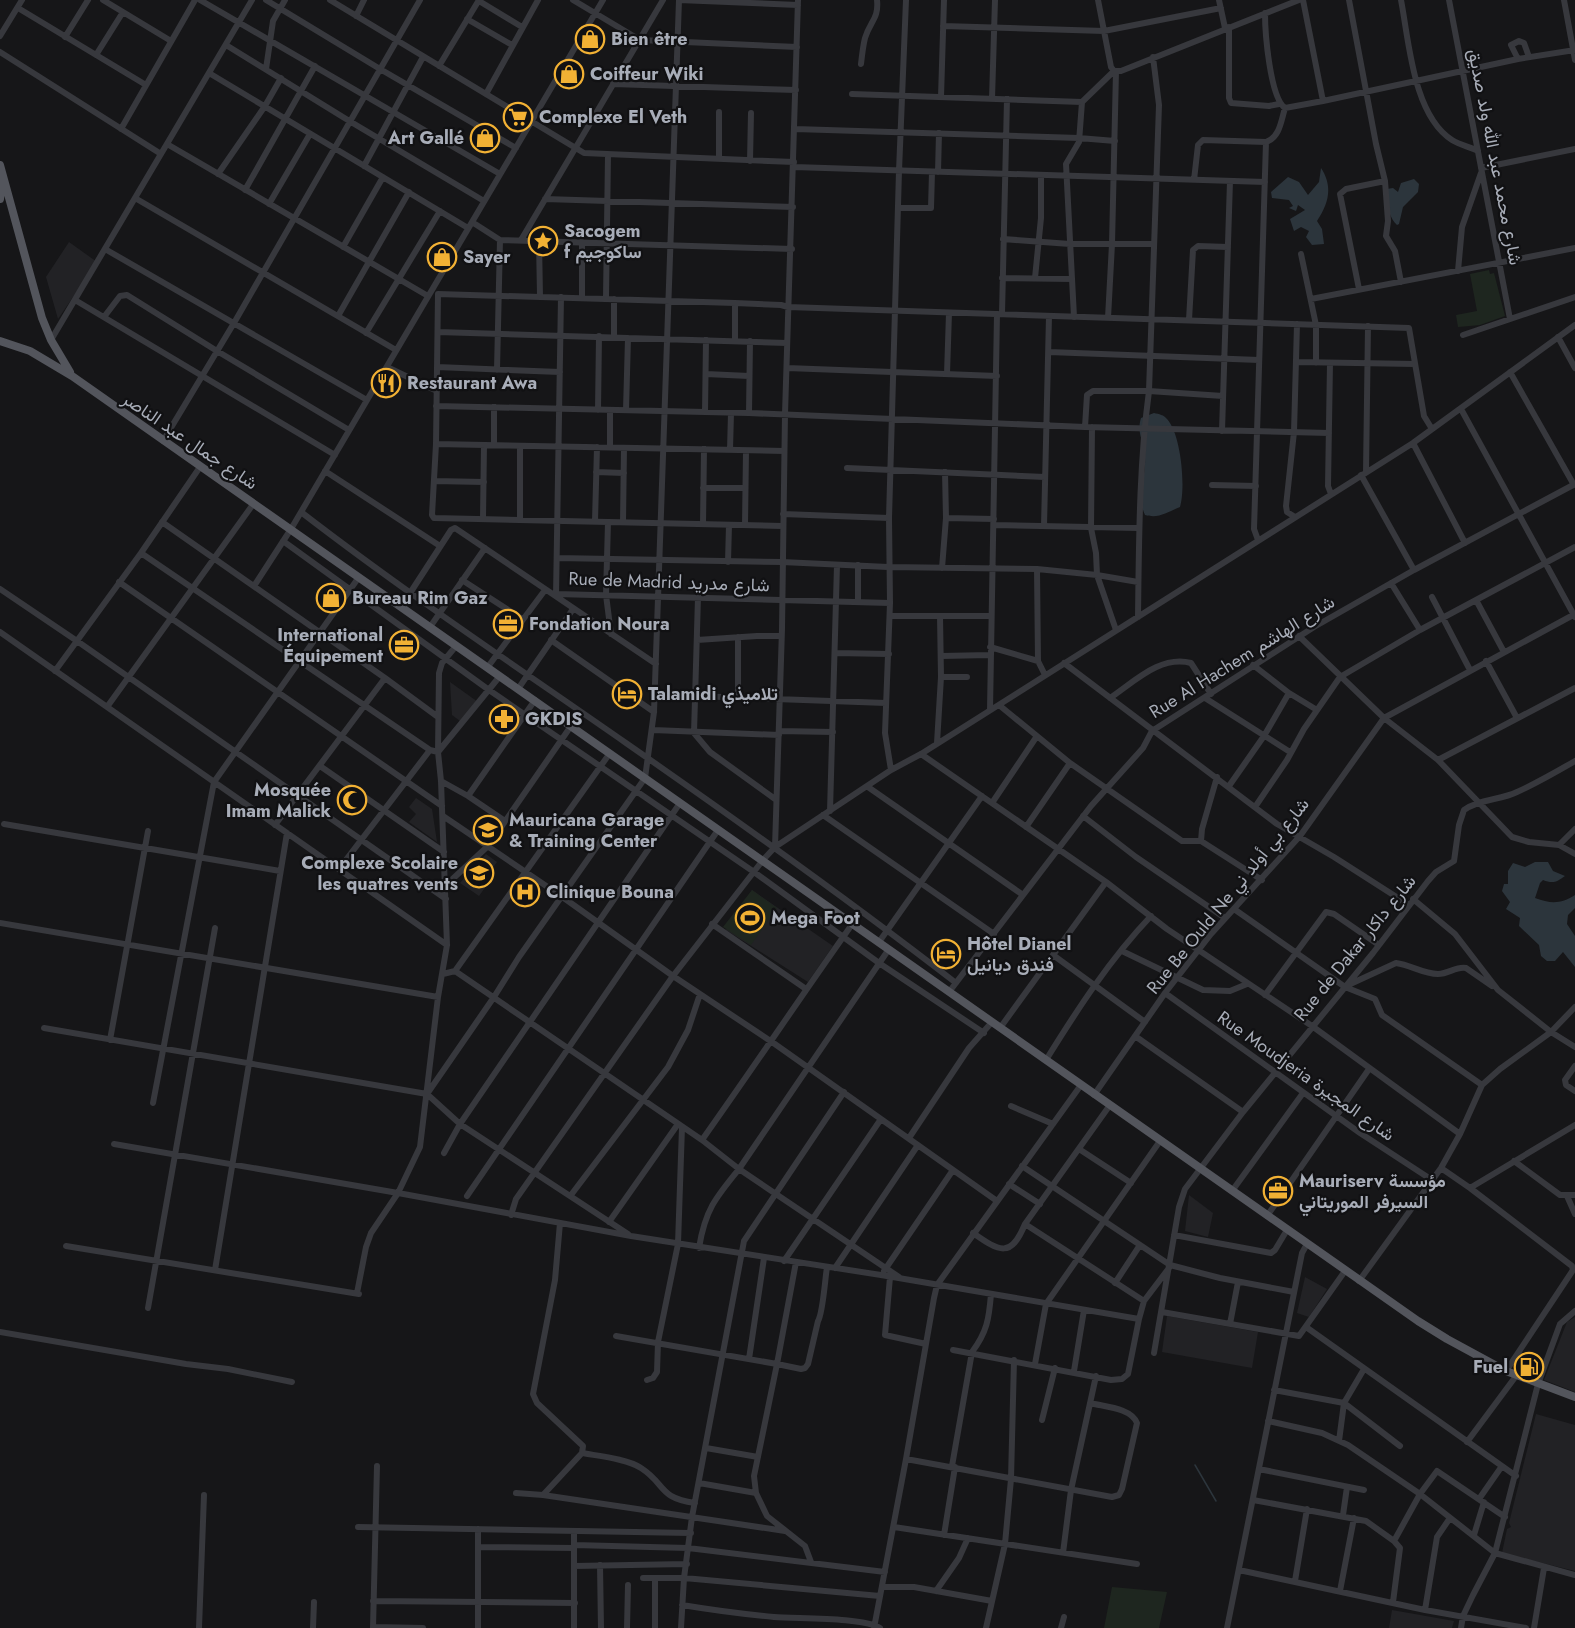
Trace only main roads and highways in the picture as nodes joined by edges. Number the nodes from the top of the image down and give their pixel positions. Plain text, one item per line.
1 (0, 165) edge
2 (3, 177) junction
3 (0, 199) edge
4 (0, 341) edge
5 (72, 376) junction
6 (1575, 1397) edge

1 - 2 main road, شارع جمال عبد الناصر
2 - 3 main road
2 - 5 main road, شارع جمال عبد الناصر
4 - 5 main road, شارع جمال عبد الناصر
5 - 6 main road, شارع جمال عبد الناصر

